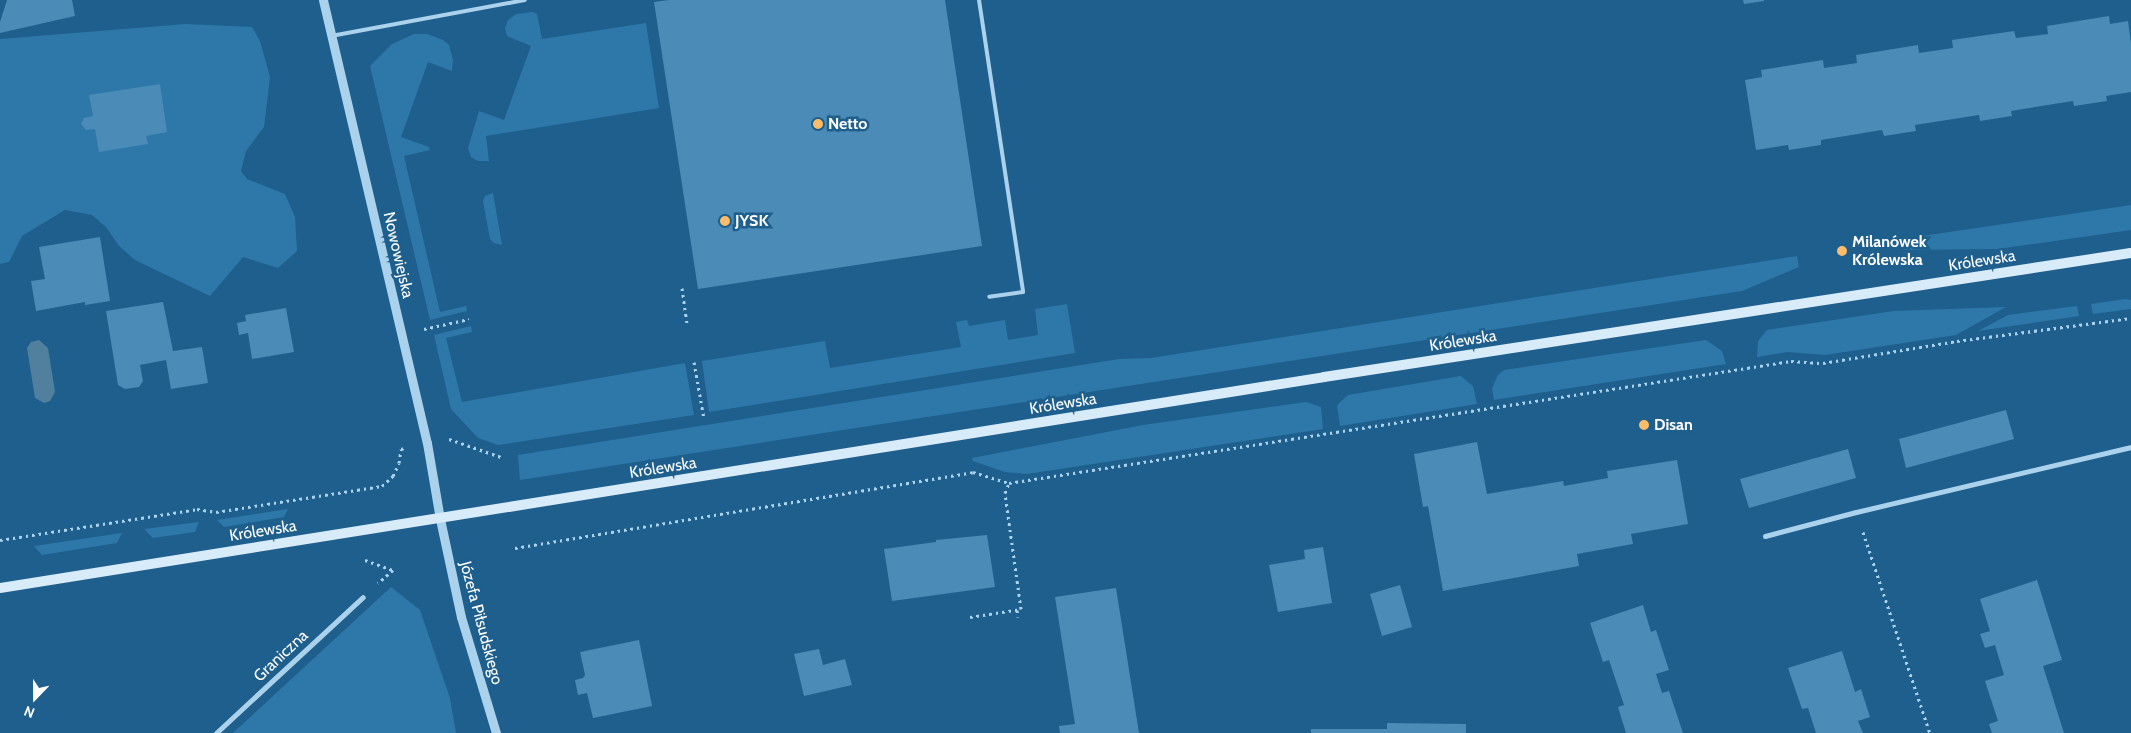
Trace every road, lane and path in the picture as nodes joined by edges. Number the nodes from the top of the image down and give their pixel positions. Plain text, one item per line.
1 (323, 0) edge
2 (525, 0) edge
3 (979, 0) edge
4 (332, 36) junction
5 (2131, 253) edge
6 (682, 288) dead end
7 (989, 297) dead end
8 (2131, 318) edge
9 (469, 319) dead end
10 (687, 325) dead end
11 (424, 330) dead end
12 (694, 362) dead end
13 (704, 419) dead end
14 (444, 440) dead end
15 (411, 447) dead end
16 (2131, 447) edge
17 (501, 457) dead end
18 (1008, 483) junction
19 (1856, 512) junction
20 (440, 519) junction
21 (1765, 536) dead end
22 (0, 540) edge
23 (516, 548) dead end
24 (365, 560) dead end
25 (0, 588) edge
26 (363, 597) joint
27 (1017, 610) junction
28 (970, 617) dead end
29 (1018, 617) dead end
30 (216, 733) edge
31 (496, 733) edge
32 (1930, 733) edge

1 - 4 street, Nowowiejska
2 - 4 lane
3 - 7 lane
4 - 20 street, Nowowiejska
5 - 20 main road, Królewska
6 - 10 path
8 - 18 path
9 - 11 path
12 - 13 path
14 - 17 path
15 - 22 path
16 - 19 street
18 - 23 path
18 - 27 path
19 - 21 street
19 - 32 path
20 - 25 main road, Królewska
20 - 31 street, Józefa Piłsudskiego
24 - 26 path
26 - 30 street, Graniczna
27 - 28 path
27 - 29 path

